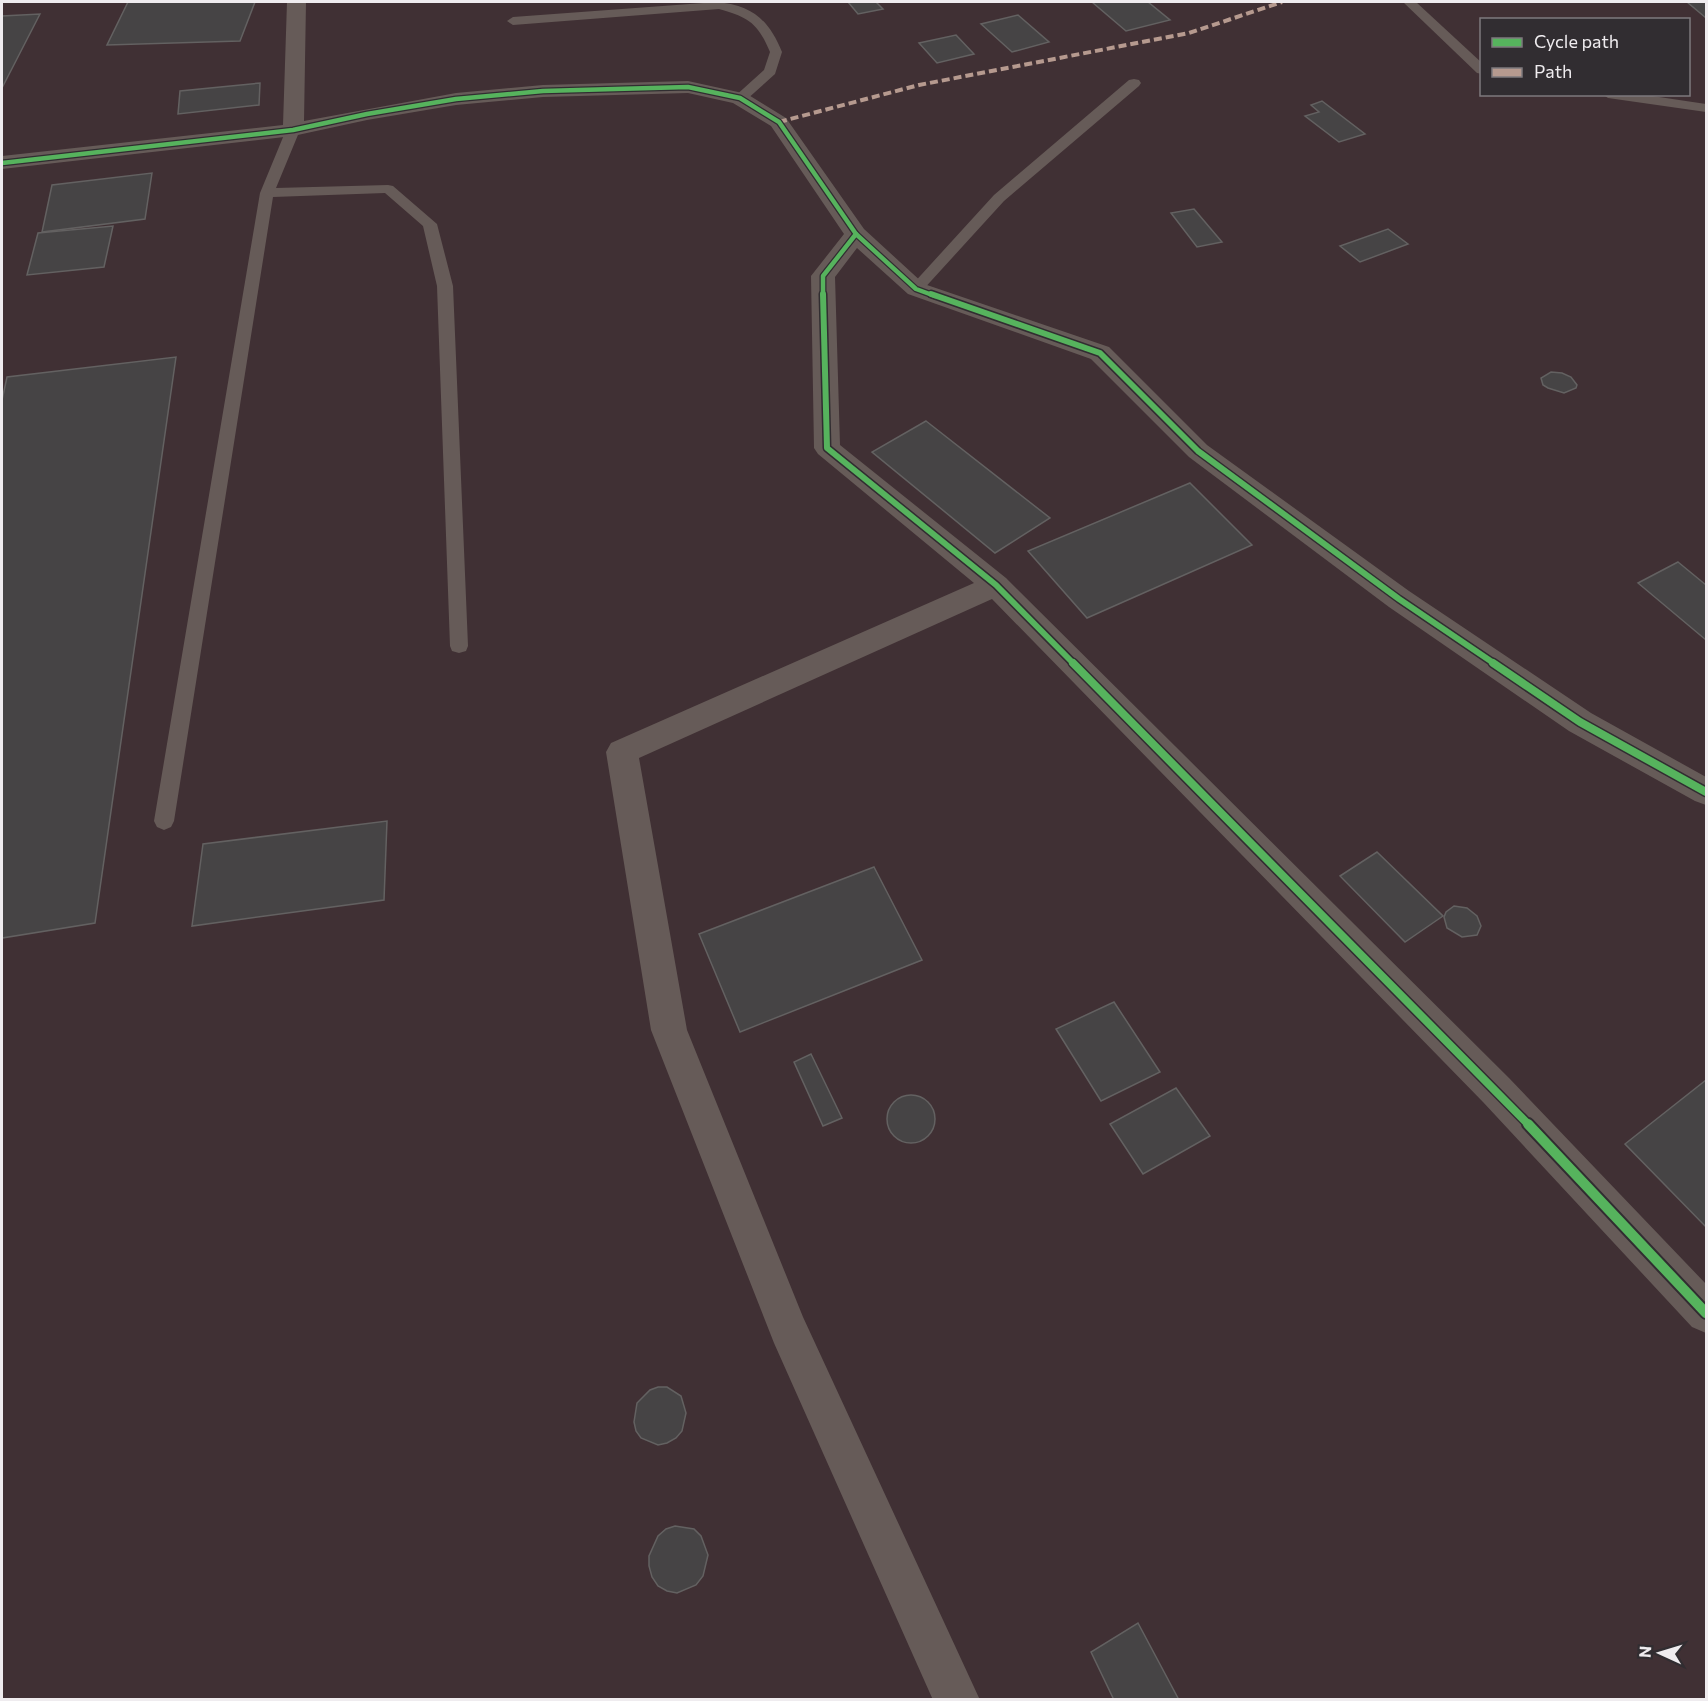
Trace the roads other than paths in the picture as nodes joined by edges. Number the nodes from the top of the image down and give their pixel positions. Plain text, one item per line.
1 (296, 2) edge
2 (1409, 2) edge
3 (513, 21) dead end
4 (1480, 68) edge
5 (1134, 83) dead end
6 (1622, 96) edge
7 (740, 98) junction
8 (1707, 108) edge
9 (293, 130) junction
10 (2, 163) edge
11 (267, 193) junction
12 (856, 234) junction
13 (916, 289) junction
14 (996, 585) junction
15 (459, 646) dead end
16 (1707, 792) edge
17 (164, 821) dead end
18 (1707, 1313) edge
19 (957, 1700) edge

1 - 9 street
2 - 4 lane
3 - 7 lane
5 - 13 lane
6 - 8 lane
7 - 9 street
7 - 12 street
9 - 10 street
9 - 11 lane
11 - 15 lane
11 - 17 lane
12 - 13 street
12 - 14 street
13 - 16 street
14 - 18 street
14 - 19 street

